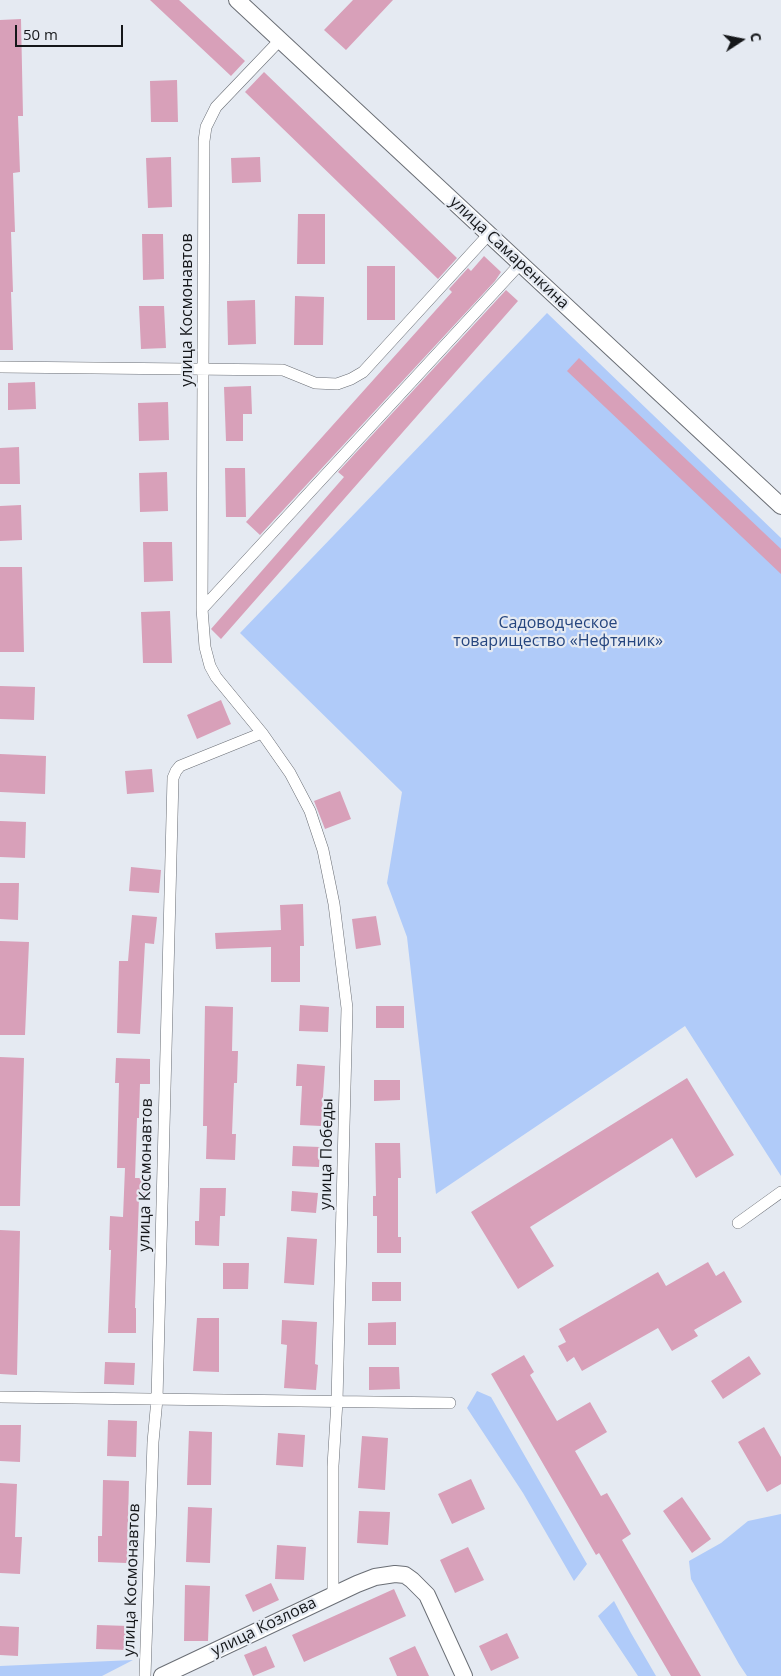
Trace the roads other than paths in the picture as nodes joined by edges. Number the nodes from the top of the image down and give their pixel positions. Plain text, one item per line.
1 (237, 0) edge
2 (280, 40) junction
3 (489, 234) junction
4 (520, 264) junction
5 (0, 367) edge
6 (203, 370) junction
7 (781, 506) edge
8 (202, 609) junction
9 (262, 733) junction
10 (781, 1192) edge
11 (738, 1223) dead end
12 (0, 1397) edge
13 (157, 1399) junction
14 (338, 1401) junction
15 (450, 1403) dead end
16 (332, 1594) junction
17 (145, 1676) edge
18 (162, 1676) edge
19 (464, 1676) edge

1 - 2 main road, улица Самаренкина
2 - 3 main road, улица Самаренкина
2 - 6 street, улица Космонавтов
3 - 4 main road, улица Самаренкина
3 - 6 street
4 - 7 main road, улица Самаренкина
4 - 8 street
5 - 6 street
6 - 8 street, улица Космонавтов
8 - 9 street, улица Космонавтов
9 - 13 street, улица Космонавтов
9 - 14 street, улица Победы
10 - 11 street
12 - 13 street
13 - 14 street
13 - 17 street, улица Космонавтов
14 - 15 street
14 - 16 street, улица Победы
16 - 18 main road, улица Козлова
16 - 19 main road, улица Козлова

